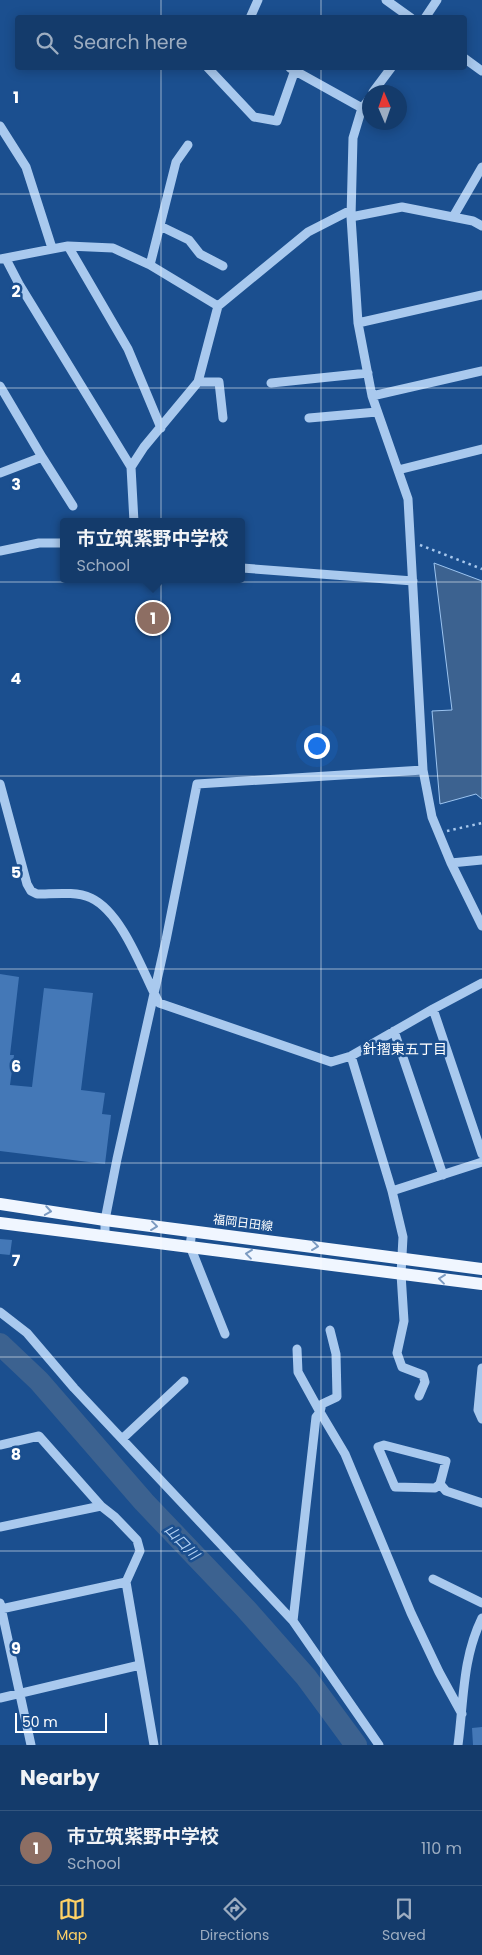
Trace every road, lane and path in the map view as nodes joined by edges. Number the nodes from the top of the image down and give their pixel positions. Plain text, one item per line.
1 (258, 0) edge
2 (386, 0) edge
3 (437, 0) edge
4 (251, 15) edge
5 (407, 15) edge
6 (427, 15) edge
7 (467, 60) edge
8 (210, 70) edge
9 (293, 70) edge
10 (295, 70) edge
11 (389, 70) edge
12 (482, 71) edge
13 (378, 85) edge
14 (362, 108) joint
15 (0, 126) edge
16 (188, 145) dead end
17 (482, 167) edge
18 (351, 213) junction
19 (453, 217) junction
20 (160, 226) junction
21 (482, 226) edge
22 (68, 246) junction
23 (52, 248) junction
24 (3, 259) edge
25 (150, 265) junction
26 (222, 266) dead end
27 (482, 295) edge
28 (218, 306) junction
29 (358, 323) junction
30 (482, 371) edge
31 (368, 373) junction
32 (198, 382) junction
33 (271, 383) dead end
34 (0, 386) edge
35 (372, 396) junction
36 (377, 412) junction
37 (223, 418) dead end
38 (309, 418) dead end
39 (161, 428) junction
40 (482, 449) edge
41 (42, 457) junction
42 (131, 467) junction
43 (398, 470) junction
44 (0, 473) edge
45 (73, 506) dead end
46 (134, 518) edge
47 (412, 542) junction
48 (60, 543) edge
49 (0, 551) edge
50 (245, 568) edge
51 (482, 570) edge
52 (413, 581) junction
53 (423, 770) junction
54 (0, 784) edge
55 (482, 822) edge
56 (438, 834) junction
57 (482, 860) edge
58 (450, 863) junction
59 (482, 924) edge
60 (482, 983) edge
61 (154, 993) junction
62 (433, 1009) junction
63 (394, 1031) junction
64 (351, 1056) junction
65 (482, 1154) edge
66 (482, 1162) edge
67 (443, 1175) junction
68 (392, 1191) junction
69 (0, 1204) edge
70 (106, 1220) junction
71 (0, 1223) edge
72 (192, 1231) junction
73 (105, 1235) junction
74 (190, 1246) junction
75 (402, 1257) junction
76 (482, 1269) edge
77 (401, 1274) junction
78 (482, 1284) edge
79 (0, 1312) edge
80 (330, 1330) dead end
81 (225, 1334) dead end
82 (296, 1349) dead end
83 (482, 1368) edge
84 (184, 1382) dead end
85 (419, 1396) dead end
86 (320, 1412) junction
87 (482, 1419) edge
88 (122, 1439) junction
89 (0, 1445) edge
90 (440, 1484) junction
91 (482, 1504) edge
92 (101, 1506) junction
93 (0, 1527) edge
94 (433, 1580) dead end
95 (126, 1582) junction
96 (482, 1603) edge
97 (1, 1606) edge
98 (482, 1618) edge
99 (293, 1621) junction
100 (140, 1665) junction
101 (20, 1694) junction
102 (0, 1698) edge
103 (462, 1714) junction
104 (31, 1745) edge
105 (154, 1745) edge
106 (379, 1745) edge
107 (458, 1745) edge

1 - 4 street
2 - 5 street
3 - 6 street
7 - 12 street
8 - 9 street
10 - 14 street
11 - 13 street
14 - 18 street
15 - 23 street
16 - 20 street
17 - 19 street
18 - 19 street
18 - 28 street
18 - 29 street
19 - 21 street
20 - 25 street
20 - 26 street
22 - 23 street
22 - 25 street
22 - 39 street
23 - 24 street
24 - 42 street
25 - 28 street
27 - 29 street
28 - 32 street
29 - 31 street
30 - 35 street
31 - 33 street
31 - 35 street
32 - 37 street
32 - 39 street
34 - 41 street
35 - 36 street
36 - 38 street
36 - 43 street
39 - 42 street
40 - 43 street
41 - 44 street
41 - 45 street
42 - 46 street
43 - 47 street
47 - 51 path
47 - 52 street
48 - 49 street
50 - 52 street
52 - 53 street
53 - 56 street
53 - 61 street
54 - 61 street
55 - 56 path
56 - 58 street
57 - 58 street
58 - 59 street
60 - 62 street
61 - 64 street
61 - 70 street
62 - 63 street
62 - 65 street
63 - 64 street
63 - 67 street
64 - 68 street
66 - 67 street
67 - 68 street
68 - 75 street
69 -> 70 main road, 福岡日田線
70 -> 72 main road, 福岡日田線
70 - 73 street
71 - 73 main road
72 - 74 street
72 -> 75 main road, 福岡日田線
73 - 74 main road
77 -> 74 main road
74 - 81 street
75 - 76 main road, 福岡日田線
75 - 77 street
78 -> 77 main road
77 - 85 street
79 - 88 street
80 - 86 street
82 - 86 street
83 - 87 street
84 - 88 street
86 - 99 street
86 - 103 street
88 - 99 street
89 - 92 street
90 - 90 street
90 - 91 street
92 - 93 street
92 - 95 street
94 - 96 street
95 - 97 street
95 - 100 street
97 - 101 street
98 - 103 street
99 - 106 street
100 - 101 street
100 - 105 street
101 - 102 street
101 - 104 street
103 - 107 street

